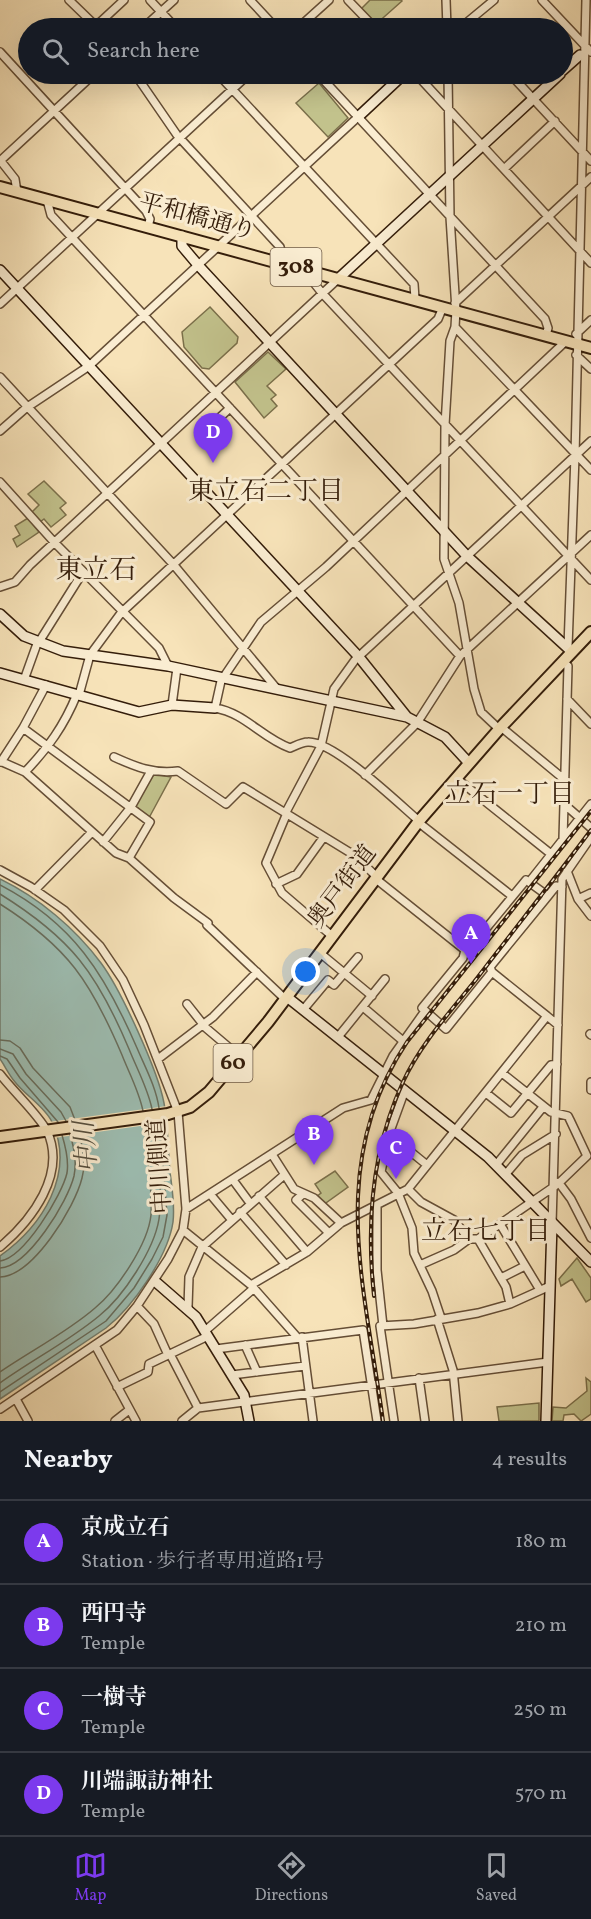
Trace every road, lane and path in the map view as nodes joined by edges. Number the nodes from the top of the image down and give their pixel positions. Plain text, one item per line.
1 (69, 0) edge
2 (124, 0) edge
3 (150, 0) edge
4 (174, 0) edge
5 (250, 0) edge
6 (329, 0) edge
7 (348, 0) edge
8 (446, 0) edge
9 (494, 0) edge
10 (542, 0) edge
11 (585, 0) edge
12 (161, 12) junction
13 (88, 18) edge
14 (106, 18) edge
15 (154, 18) edge
16 (167, 18) edge
17 (267, 18) edge
18 (309, 18) edge
19 (365, 18) edge
20 (447, 18) edge
21 (474, 18) edge
22 (558, 18) edge
23 (573, 34) edge
24 (587, 50) edge
25 (0, 52) edge
26 (573, 62) edge
27 (18, 72) edge
28 (29, 84) edge
29 (83, 84) edge
30 (142, 84) edge
31 (227, 84) edge
32 (238, 84) edge
33 (327, 84) edge
34 (393, 84) edge
35 (425, 84) edge
36 (448, 84) edge
37 (520, 84) edge
38 (548, 84) edge
39 (232, 89) junction
40 (533, 98) junction
41 (449, 109) junction
42 (54, 111) junction
43 (358, 117) junction
44 (555, 121) junction
45 (179, 138) junction
46 (482, 145) junction
47 (581, 150) junction
48 (0, 160) edge
49 (591, 161) edge
50 (304, 166) junction
51 (504, 169) junction
52 (449, 176) junction
53 (591, 177) edge
54 (0, 187) edge
55 (126, 188) junction
56 (580, 188) junction
57 (17, 192) junction
58 (429, 194) junction
59 (47, 200) junction
60 (98, 213) junction
61 (251, 216) junction
62 (450, 217) junction
63 (548, 217) junction
64 (148, 227) junction
65 (182, 236) junction
66 (72, 237) junction
67 (376, 243) junction
68 (218, 246) junction
69 (579, 249) junction
70 (591, 262) edge
71 (284, 264) junction
72 (198, 265) junction
73 (495, 266) junction
74 (0, 270) edge
75 (311, 271) junction
76 (338, 279) junction
77 (17, 289) junction
78 (322, 293) junction
79 (415, 299) junction
80 (0, 304) edge
81 (443, 307) junction
82 (455, 307) junction
83 (144, 315) junction
84 (591, 320) edge
85 (455, 327) junction
86 (546, 335) junction
87 (268, 342) junction
88 (574, 343) junction
89 (591, 348) edge
90 (389, 364) junction
91 (89, 366) junction
92 (591, 369) edge
93 (0, 376) edge
94 (515, 392) junction
95 (216, 393) junction
96 (28, 407) junction
97 (230, 408) junction
98 (335, 414) junction
99 (445, 425) junction
100 (0, 431) edge
101 (202, 434) dead end
102 (591, 441) edge
103 (460, 442) junction
104 (161, 443) junction
105 (575, 456) junction
106 (444, 457) junction
107 (281, 464) junction
108 (591, 470) edge
109 (0, 482) edge
110 (406, 491) junction
111 (107, 493) junction
112 (522, 506) junction
113 (226, 515) junction
114 (444, 532) junction
115 (591, 535) edge
116 (353, 541) junction
117 (54, 542) junction
118 (467, 556) junction
119 (570, 557) junction
120 (173, 564) junction
121 (83, 572) junction
122 (448, 573) junction
123 (591, 580) edge
124 (0, 586) edge
125 (298, 592) junction
126 (518, 602) junction
127 (413, 606) junction
128 (122, 611) junction
129 (0, 614) edge
130 (591, 632) edge
131 (39, 641) junction
132 (243, 648) junction
133 (467, 649) junction
134 (570, 649) junction
135 (90, 655) junction
136 (358, 657) junction
137 (460, 657) junction
138 (563, 662) junction
139 (172, 667) junction
140 (0, 673) edge
141 (222, 679) junction
142 (24, 680) junction
143 (46, 685) junction
144 (278, 691) junction
145 (78, 694) junction
146 (567, 699) junction
147 (330, 702) junction
148 (172, 705) junction
149 (215, 708) junction
150 (407, 717) junction
151 (417, 723) junction
152 (591, 724) edge
153 (23, 728) junction
154 (500, 728) junction
155 (49, 746) junction
156 (321, 746) junction
157 (114, 757) dead end
158 (0, 762) edge
159 (469, 763) junction
160 (152, 771) junction
161 (25, 772) junction
162 (365, 775) junction
163 (456, 778) junction
164 (566, 780) junction
165 (564, 804) junction
166 (591, 804) edge
167 (131, 807) junction
168 (287, 812) junction
169 (580, 818) junction
170 (419, 821) junction
171 (591, 828) edge
172 (92, 832) junction
173 (591, 837) edge
174 (323, 838) junction
175 (563, 839) junction
176 (104, 842) junction
177 (551, 854) junction
178 (129, 858) junction
179 (0, 870) edge
180 (567, 871) junction
181 (377, 878) junction
182 (530, 881) junction
183 (276, 884) junction
184 (562, 887) junction
185 (35, 890) junction
186 (591, 892) edge
187 (512, 896) junction
188 (548, 896) junction
189 (578, 899) junction
190 (591, 916) edge
191 (332, 936) junction
192 (465, 950) junction
193 (320, 953) junction
194 (358, 957) dead end
195 (257, 972) junction
196 (492, 972) junction
197 (344, 973) junction
198 (385, 979) dead end
199 (372, 996) junction
200 (286, 998) junction
201 (187, 1004) dead end
202 (363, 1007) junction
203 (303, 1010) junction
204 (424, 1010) junction
205 (547, 1016) junction
206 (203, 1024) junction
207 (558, 1024) junction
208 (338, 1037) junction
209 (403, 1041) junction
210 (239, 1056) junction
211 (158, 1059) junction
212 (557, 1064) junction
213 (383, 1073) junction
214 (502, 1073) junction
215 (0, 1074) edge
216 (591, 1082) edge
217 (405, 1090) junction
218 (591, 1090) edge
219 (486, 1093) junction
220 (527, 1094) junction
221 (543, 1107) junction
222 (173, 1113) junction
223 (556, 1114) junction
224 (48, 1130) junction
225 (455, 1131) junction
226 (389, 1134) junction
227 (556, 1134) junction
228 (0, 1137) edge
229 (273, 1156) junction
230 (590, 1156) edge
231 (427, 1165) junction
232 (496, 1165) junction
233 (505, 1174) junction
234 (284, 1176) junction
235 (233, 1180) junction
236 (556, 1184) junction
237 (408, 1190) junction
238 (210, 1194) junction
239 (303, 1194) junction
240 (259, 1196) junction
241 (399, 1196) junction
242 (250, 1203) junction
243 (532, 1203) junction
244 (377, 1205) junction
245 (186, 1209) junction
246 (240, 1212) junction
247 (231, 1219) junction
248 (341, 1223) junction
249 (500, 1224) junction
250 (552, 1224) junction
251 (183, 1230) junction
252 (329, 1233) junction
253 (469, 1239) junction
254 (478, 1239) junction
255 (591, 1239) edge
256 (0, 1246) edge
257 (202, 1247) junction
258 (581, 1251) junction
259 (307, 1252) junction
260 (591, 1262) edge
261 (286, 1265) junction
262 (420, 1265) junction
263 (525, 1266) junction
264 (501, 1278) junction
265 (156, 1282) junction
266 (550, 1286) junction
267 (252, 1287) junction
268 (540, 1290) junction
269 (510, 1304) junction
270 (137, 1306) junction
271 (188, 1307) junction
272 (439, 1319) junction
273 (381, 1326) junction
274 (206, 1333) junction
275 (299, 1337) junction
276 (95, 1345) junction
277 (245, 1345) junction
278 (216, 1349) junction
279 (169, 1355) junction
280 (548, 1362) junction
281 (305, 1365) junction
282 (257, 1372) junction
283 (453, 1374) junction
284 (232, 1375) junction
285 (419, 1378) junction
286 (389, 1382) junction
287 (372, 1384) junction
288 (117, 1387) junction
289 (309, 1393) junction
290 (16, 1399) junction
291 (246, 1401) junction
292 (198, 1408) junction
293 (0, 1409) edge
294 (129, 1410) junction
295 (28, 1421) edge
296 (115, 1421) edge
297 (136, 1421) edge
298 (182, 1421) edge
299 (249, 1421) edge
300 (313, 1421) edge
301 (377, 1421) edge
302 (394, 1421) edge
303 (425, 1421) edge
304 (458, 1421) edge
305 (546, 1421) edge

1 - 13 street
2 - 14 street
3 - 12 street
4 - 12 street
5 - 17 street
6 - 18 street
7 - 19 street
8 - 20 street
9 - 21 street
10 - 22 street
11 - 24 street
12 - 15 street
12 - 16 street
23 - 24 street
24 - 26 street
24 - 47 street
25 - 27 street
28 - 42 street
29 - 42 street
30 - 45 street
31 - 39 street
32 - 39 street
33 - 43 street
34 - 43 street
35 - 41 street
36 - 41 street
37 - 40 street
38 - 40 street
39 - 45 street
39 - 50 street
40 - 44 street
40 - 46 street
41 - 46 street
41 - 52 street
42 - 48 street
42 - 55 street
43 - 50 street
43 - 58 street
44 - 47 street
44 - 51 street
45 - 55 street
45 - 61 street
46 - 51 street
46 - 52 street
47 - 49 street
47 - 56 street
48 - 57 street
50 - 61 street
50 - 67 street
51 - 63 street
52 - 58 street
52 - 62 street
53 - 56 street
54 - 57 main road, 平和橋通り / 308
55 - 60 street
55 - 64 street
56 - 63 street
56 - 69 street
57 - 59 main road, 平和橋通り / 308
58 - 62 street
58 - 67 street
59 - 60 main road, 平和橋通り / 308
59 - 66 street
60 - 64 main road, 平和橋通り / 308
60 - 66 street
61 - 68 street
61 - 71 street
62 - 73 street
62 - 82 street
63 - 69 street
63 - 73 street
64 - 65 main road, 平和橋通り / 308
65 - 68 main road, 平和橋通り / 308
65 - 72 street
66 - 77 street
66 - 83 street
67 - 76 street
67 - 79 street
68 - 71 main road, 平和橋通り / 308
68 - 72 street
69 - 70 street
69 - 88 street
71 - 75 main road, 平和橋通り / 308
72 - 83 street
72 - 87 street
73 - 82 street
73 - 86 street
74 - 77 street
75 - 76 main road, 平和橋通り / 308
75 - 78 street
76 - 78 street
76 - 79 main road, 平和橋通り / 308
77 - 80 street
77 - 91 street
78 - 87 street
78 - 90 street
79 - 81 main road, 平和橋通り / 308
81 - 82 main road, 平和橋通り / 308
81 - 90 street
82 - 85 street
82 - 86 main road, 平和橋通り / 308
83 - 91 street
83 - 95 street
84 - 88 street
85 - 94 street
85 - 99 street
86 - 88 main road, 平和橋通り / 308
87 - 95 street
87 - 98 street
88 - 89 main road, 平和橋通り / 308
88 - 92 street
88 - 94 street
88 - 105 street
90 - 98 street
90 - 99 street
91 - 96 street
91 - 104 street
93 - 96 street
94 - 103 street
94 - 105 street
95 - 97 street
95 - 104 street
96 - 100 street
96 - 111 street
97 - 101 street
97 - 107 street
98 - 107 street
98 - 110 street
99 - 103 street
99 - 106 street
102 - 105 street
103 - 106 street
103 - 112 street
104 - 111 street
104 - 113 street
105 - 108 street
105 - 112 street
105 - 119 street
106 - 110 street
106 - 114 street
107 - 113 street
107 - 116 street
109 - 117 street
110 - 114 street
110 - 116 street
111 - 117 street
111 - 120 street
112 - 118 street
112 - 119 street
113 - 120 street
113 - 125 street
114 - 118 street
114 - 122 street
115 - 119 street
116 - 125 street
116 - 127 street
117 - 121 street
117 - 124 street
118 - 122 street
118 - 126 street
119 - 123 street
119 - 126 street
119 - 134 street
120 - 128 street
120 - 132 street
121 - 128 street
121 - 131 street
122 - 127 street
122 - 133 street
125 - 132 street
125 - 136 street
126 - 133 street
126 - 134 street
127 - 136 street
127 - 137 street
128 - 135 street
128 - 139 street
129 - 131 street
130 - 134 main road, 奥戸街道 / 60
131 - 135 street
131 - 142 street
132 - 141 street
132 - 144 street
133 - 137 street
133 - 154 street
134 - 138 main road, 奥戸街道 / 60
135 - 139 street
135 - 145 street
136 - 147 street
136 - 150 street
137 - 151 street
138 - 146 street
138 - 154 main road, 奥戸街道 / 60
139 - 141 street
139 - 148 street
140 - 142 street
141 - 144 street
141 - 149 street
142 - 143 street
143 - 145 street
143 - 153 street
144 - 147 street
145 - 148 street
145 - 155 street
146 - 152 street
146 - 164 street
147 - 150 street
147 - 156 street
148 - 149 street
149 - 156 street
150 - 151 street
151 - 159 street
151 - 162 street
153 - 155 street
153 - 158 street
154 - 159 main road, 奥戸街道 / 60
154 - 164 street
155 - 161 street
155 - 167 street
156 - 162 street
156 - 168 street
157 - 160 street
158 - 161 street
159 - 163 main road, 奥戸街道 / 60
160 - 167 street
160 - 168 street
161 - 172 street
162 - 170 street
163 - 170 main road, 奥戸街道 / 60
163 - 177 street
164 - 165 street
165 - 169 street
165 - 175 street
166 - 169 street
167 - 176 street
167 - 178 street
168 - 174 street
168 - 183 street
169 - 171 street
169 - 175 street
170 - 181 main road, 奥戸街道 / 60
170 - 187 street
172 - 176 street
172 - 185 street
173 - 180 street
174 - 181 street
174 - 183 street
175 - 177 street
176 - 178 street
177 - 182 street
178 - 195 street
179 - 185 street, 中川側道
180 - 184 street
180 - 189 street
181 - 191 main road, 奥戸街道 / 60
181 - 192 street
182 - 187 street
182 - 188 street
183 - 191 street
184 - 188 street
184 - 207 street
185 - 211 street, 中川側道
186 - 189 street
187 - 192 street
188 - 196 street
189 - 190 street
191 - 193 main road, 奥戸街道 / 60
192 - 204 street
193 - 197 street
193 - 200 main road, 奥戸街道 / 60
194 - 197 street
195 - 200 street
195 - 206 street
196 - 204 street
196 - 205 street
197 - 199 street
197 - 203 street
198 - 199 street
199 - 202 street
200 - 203 street
200 - 210 main road, 奥戸街道 / 60
201 - 206 street
202 - 208 street
202 - 209 street
203 - 208 street
204 - 209 street
205 - 207 street
205 - 214 street
206 - 210 street
206 - 211 street
207 - 212 street
208 - 213 street
209 - 213 street
210 - 222 main road, 奥戸街道 / 60
211 - 222 street, 中川側道
212 - 220 street
212 - 223 street
213 - 217 street
213 - 229 street
214 - 219 street
214 - 220 street
215 - 224 street
216 - 218 street
217 - 225 street
217 - 226 street
219 - 220 street
219 - 225 street
220 - 221 street
221 - 223 street
221 - 232 street
222 - 224 main road, 奥戸街道 / 60
222 - 245 street, 中川側道
223 - 227 street
223 - 230 street
224 - 228 main road, 奥戸街道 / 60
224 - 256 street
225 - 231 street
225 - 232 street
226 - 231 street
226 - 241 street
227 - 233 street
227 - 236 street
229 - 234 street
229 - 235 street
230 - 236 street
231 - 237 street
232 - 233 street
233 - 243 street
234 - 239 street
234 - 240 street
235 - 238 street
235 - 242 street
236 - 243 street
236 - 250 street
236 - 255 street
237 - 241 street
237 - 253 street
238 - 245 street
238 - 247 street
239 - 248 street
239 - 252 street
240 - 242 street
240 - 259 street
241 - 244 street
241 - 262 street
242 - 246 street
243 - 249 street
243 - 250 street
244 - 248 street
244 - 273 street
245 - 251 street, 中川側道
246 - 247 street
246 - 261 street
247 - 257 street
248 - 252 street
249 - 254 street
249 - 263 street
250 - 258 street
250 - 266 street
251 - 257 street
251 - 265 street, 中川側道
252 - 259 street
253 - 254 street
253 - 262 street
254 - 264 street
255 - 258 street
257 - 267 street
257 - 271 street
258 - 260 street
259 - 261 street
261 - 267 street
262 - 272 street
263 - 264 street
263 - 268 street
264 - 269 street
265 - 270 street, 中川側道
265 - 271 street
266 - 268 street
266 - 280 street
267 - 274 street
267 - 275 street
268 - 269 street
269 - 272 street
270 - 276 street, 中川側道
270 - 279 street
271 - 274 street
272 - 273 street
272 - 283 street
273 - 286 street
274 - 278 street
274 - 279 street
275 - 277 street
275 - 281 street
275 - 287 street
276 - 288 street
276 - 290 street, 中川側道
277 - 278 street
277 - 282 street
278 - 284 street
279 - 288 street
279 - 292 street
280 - 283 street
280 - 305 street
281 - 282 street
281 - 289 street
282 - 284 street
283 - 285 street
283 - 304 street
284 - 291 street
285 - 286 street
285 - 303 street
286 - 287 street
286 - 302 street
287 - 289 street
287 - 301 street
288 - 294 street
289 - 291 street
289 - 300 street
290 - 293 street, 中川側道
290 - 295 street
291 - 292 street
291 - 299 street
292 - 298 street
294 - 296 street
294 - 297 street

